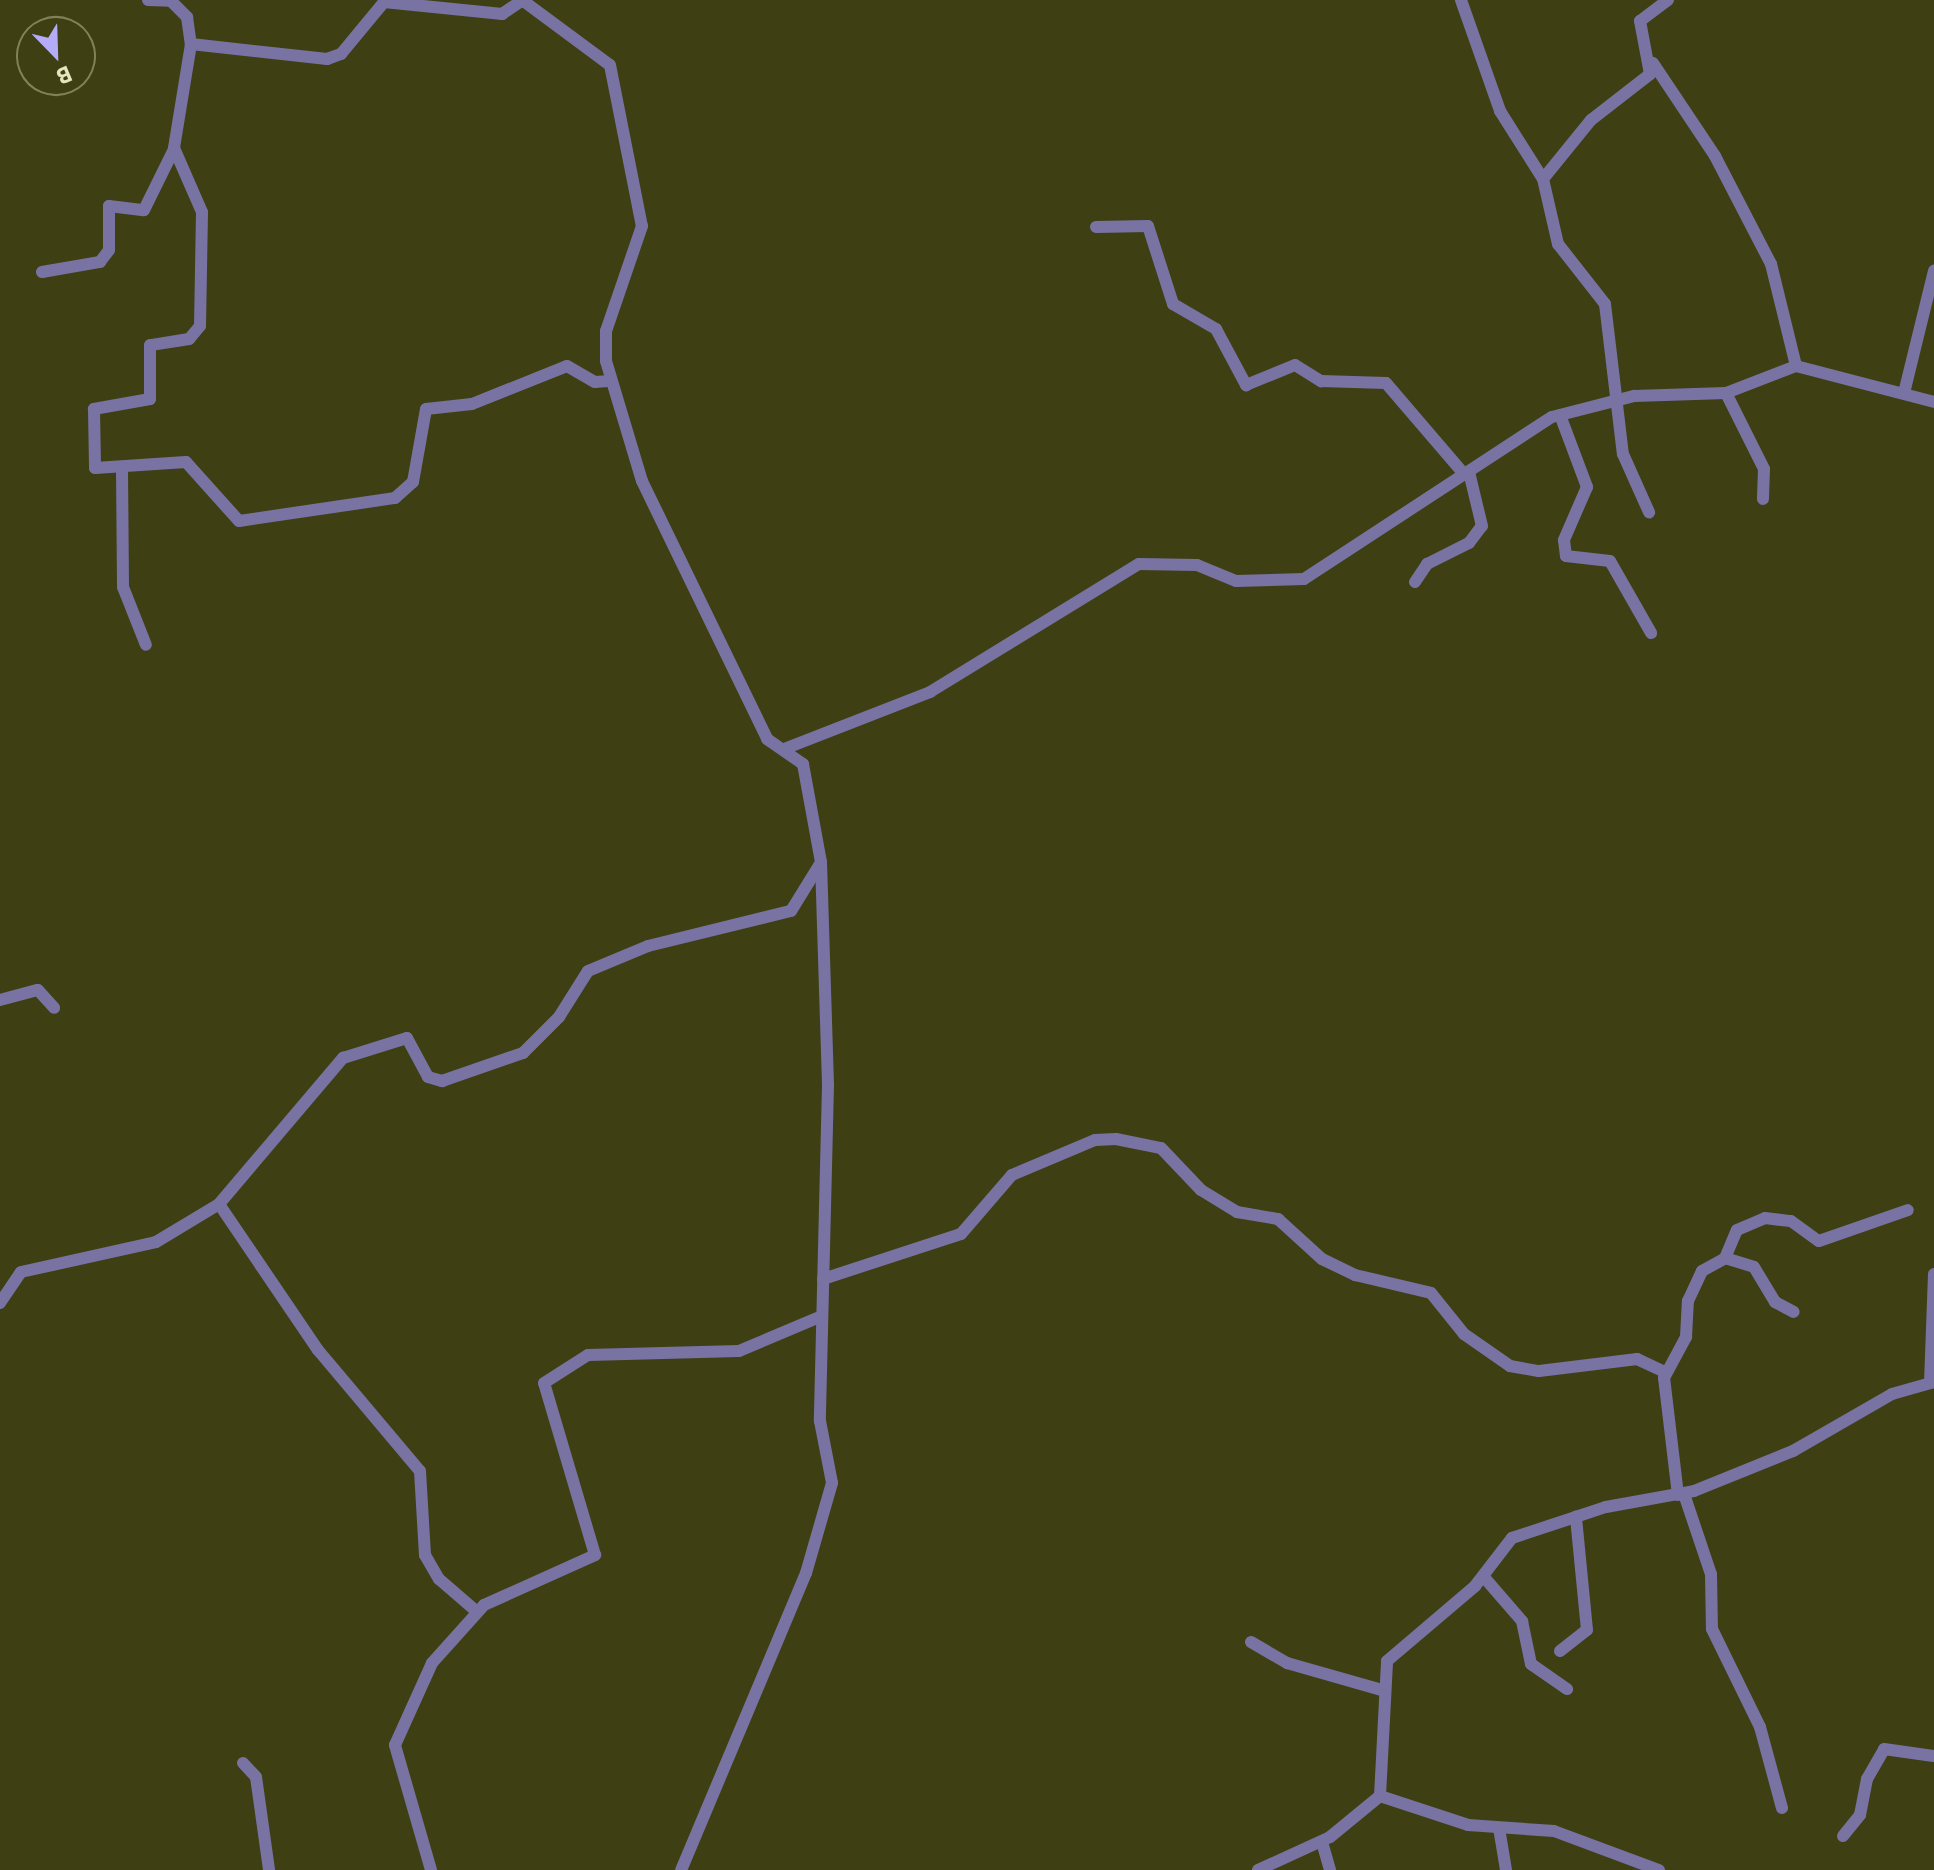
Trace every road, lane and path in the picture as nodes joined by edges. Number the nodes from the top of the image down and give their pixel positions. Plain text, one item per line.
1 (148, 0) edge
2 (522, 0) edge
3 (1461, 0) edge
4 (1668, 0) edge
5 (191, 44) junction
6 (1653, 63) junction
7 (174, 148) junction
8 (1543, 179) junction
9 (1096, 227) dead end
10 (1934, 271) edge
11 (42, 272) dead end
12 (1796, 366) junction
13 (611, 381) junction
14 (1905, 389) junction
15 (1726, 393) junction
16 (1621, 398) junction
17 (1934, 402) edge
18 (1560, 415) junction
19 (122, 470) junction
20 (1466, 473) junction
21 (1763, 499) dead end
22 (1649, 512) dead end
23 (1415, 582) dead end
24 (1651, 633) dead end
25 (146, 645) dead end
26 (784, 749) junction
27 (821, 862) junction
28 (0, 1000) edge
29 (54, 1008) dead end
30 (219, 1204) junction
31 (1908, 1210) dead end
32 (1725, 1258) junction
33 (1934, 1274) edge
34 (823, 1279) junction
35 (0, 1303) edge
36 (1794, 1312) dead end
37 (822, 1316) junction
38 (1665, 1372) junction
39 (1932, 1382) edge
40 (1681, 1495) junction
41 (1576, 1517) junction
42 (1483, 1576) junction
43 (476, 1611) junction
44 (1251, 1642) dead end
45 (1560, 1651) dead end
46 (1567, 1689) dead end
47 (1382, 1690) junction
48 (1934, 1756) edge
49 (243, 1763) dead end
50 (1380, 1796) junction
51 (1782, 1808) dead end
52 (1499, 1828) junction
53 (1843, 1836) dead end
54 (1322, 1842) junction
55 (269, 1870) edge
56 (431, 1870) edge
57 (681, 1870) edge
58 (1258, 1870) edge
59 (1330, 1870) edge
60 (1506, 1870) edge
61 (1659, 1870) edge

1 - 5 street
2 - 5 street
2 - 13 street
3 - 8 street
4 - 6 street
5 - 7 street
6 - 8 street
6 - 12 street
7 - 11 street
7 - 19 street
8 - 16 street
9 - 20 street
10 - 14 street
12 - 14 street
12 - 15 street
13 - 19 street
13 - 26 street
14 - 17 street
15 - 16 street
15 - 21 street
16 - 18 street
16 - 22 street
18 - 20 street
18 - 24 street
19 - 25 street
20 - 23 street
20 - 26 street
26 - 27 street
27 - 30 street
27 - 34 street
28 - 29 street
30 - 35 street
30 - 43 street
31 - 32 street
32 - 36 street
32 - 38 street
33 - 39 street
34 - 37 street
34 - 38 street
37 - 43 street
37 - 57 street
38 - 40 street
39 - 40 street
40 - 41 street
40 - 51 street
41 - 42 street
41 - 45 street
42 - 46 street
42 - 47 street
43 - 56 street
44 - 47 street
47 - 50 street
48 - 53 street
49 - 55 street
50 - 52 street
50 - 54 street
52 - 60 street
52 - 61 street
54 - 58 street
54 - 59 street

